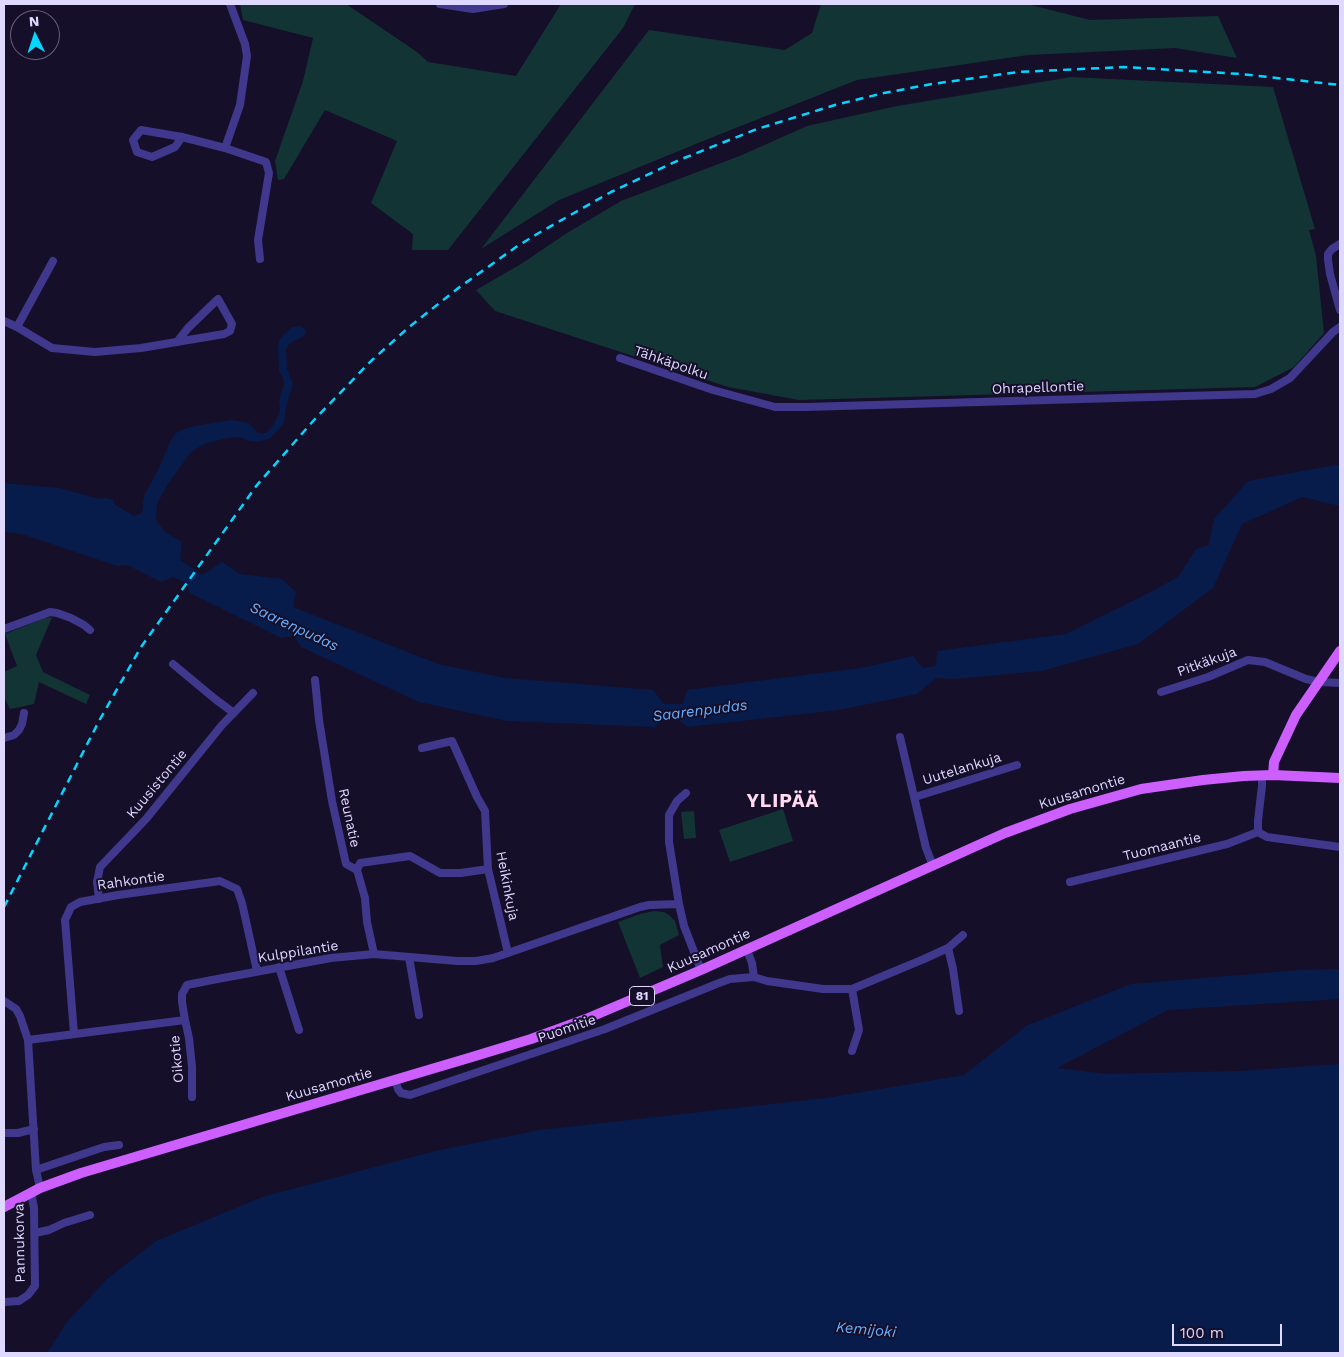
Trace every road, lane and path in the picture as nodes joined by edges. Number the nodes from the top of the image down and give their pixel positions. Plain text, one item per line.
1 (230, 4) edge
2 (440, 4) edge
3 (504, 4) edge
4 (489, 5) edge
5 (182, 137) junction
6 (225, 148) junction
7 (1340, 244) edge
8 (260, 259) dead end
9 (53, 261) dead end
10 (1340, 310) edge
11 (4, 321) edge
12 (17, 327) junction
13 (1340, 327) edge
14 (177, 342) junction
15 (620, 358) dead end
16 (713, 390) joint
17 (4, 629) edge
18 (90, 630) dead end
19 (1340, 651) edge
20 (173, 664) dead end
21 (315, 680) dead end
22 (1319, 682) junction
23 (1340, 683) edge
24 (1161, 692) dead end
25 (253, 693) dead end
26 (24, 713) dead end
27 (234, 713) junction
28 (900, 737) dead end
29 (4, 738) edge
30 (422, 748) dead end
31 (1018, 765) dead end
32 (1262, 776) junction
33 (1273, 776) junction
34 (1340, 778) edge
35 (686, 793) dead end
36 (915, 797) junction
37 (1258, 832) junction
38 (1340, 848) edge
39 (933, 866) junction
40 (488, 869) junction
41 (356, 870) junction
42 (1070, 882) dead end
43 (99, 898) junction
44 (679, 904) junction
45 (963, 936) dead end
46 (948, 948) junction
47 (747, 950) junction
48 (508, 953) junction
49 (374, 954) junction
50 (410, 957) junction
51 (279, 967) junction
52 (701, 970) junction
53 (257, 971) junction
54 (754, 977) junction
55 (852, 989) junction
56 (4, 1001) edge
57 (960, 1011) dead end
58 (418, 1016) dead end
59 (185, 1020) junction
60 (299, 1030) dead end
61 (74, 1034) junction
62 (28, 1040) junction
63 (852, 1051) dead end
64 (395, 1080) junction
65 (192, 1097) dead end
66 (34, 1129) junction
67 (4, 1134) edge
68 (119, 1145) dead end
69 (36, 1170) junction
70 (36, 1190) junction
71 (4, 1207) edge
72 (90, 1215) dead end
73 (35, 1233) junction
74 (4, 1302) edge

1 - 6 street
2 - 4 street
3 - 4 street
5 - 5 street
5 - 6 street
6 - 8 street
7 - 10 street
9 - 12 street
11 - 12 street
12 - 14 street
13 - 16 street, Ohrapellontie
14 - 14 street
15 - 16 street, Tähkäpolku
17 - 18 street
19 - 22 main road
20 - 27 street
21 - 41 street, Reunatie
22 - 23 street, Pitkäkuja
22 - 24 street, Pitkäkuja
22 - 33 main road
25 - 27 street, Kuusistontie
26 - 29 street
27 - 43 street, Kuusistontie
28 - 36 street, Uutelankuja
30 - 40 street, Heikinkuja
31 - 36 street, Uutelankuja
32 - 33 main road, Kuusamontie / 81
32 - 37 street
32 - 39 main road, Kuusamontie / 81
33 - 34 main road, Kuusamontie / 81
35 - 44 street
36 - 39 street, Uutelankuja
37 - 38 street
37 - 42 street, Tuomaantie
39 - 47 main road, Kuusamontie / 81
40 - 41 street
40 - 48 street, Heikinkuja
41 - 49 street, Reunatie
43 - 53 street, Rahkontie
43 - 61 street, Rahkontie
44 - 48 street, Kulppilantie
44 - 52 street
45 - 46 street, Puomitie
46 - 55 street, Puomitie
46 - 57 street
47 - 52 main road, Kuusamontie / 81
47 - 54 street
48 - 50 street, Kulppilantie
49 - 50 street, Kulppilantie
49 - 51 street, Kulppilantie
50 - 58 street
51 - 53 street, Kulppilantie
51 - 60 street
52 - 64 main road, Kuusamontie / 81
53 - 59 street, Kulppilantie
54 - 55 street, Puomitie
54 - 64 street, Puomitie
55 - 63 street
56 - 62 street
59 - 61 street
59 - 65 street, Oikotie
61 - 62 street
62 - 66 street
64 - 70 main road, Kuusamontie / 81
66 - 67 street
66 - 69 street
68 - 69 street
69 - 70 street
70 - 71 main road, Kuusamontie / 81
70 - 73 street, Pannukorva
72 - 73 street
73 - 74 street, Pannukorva

